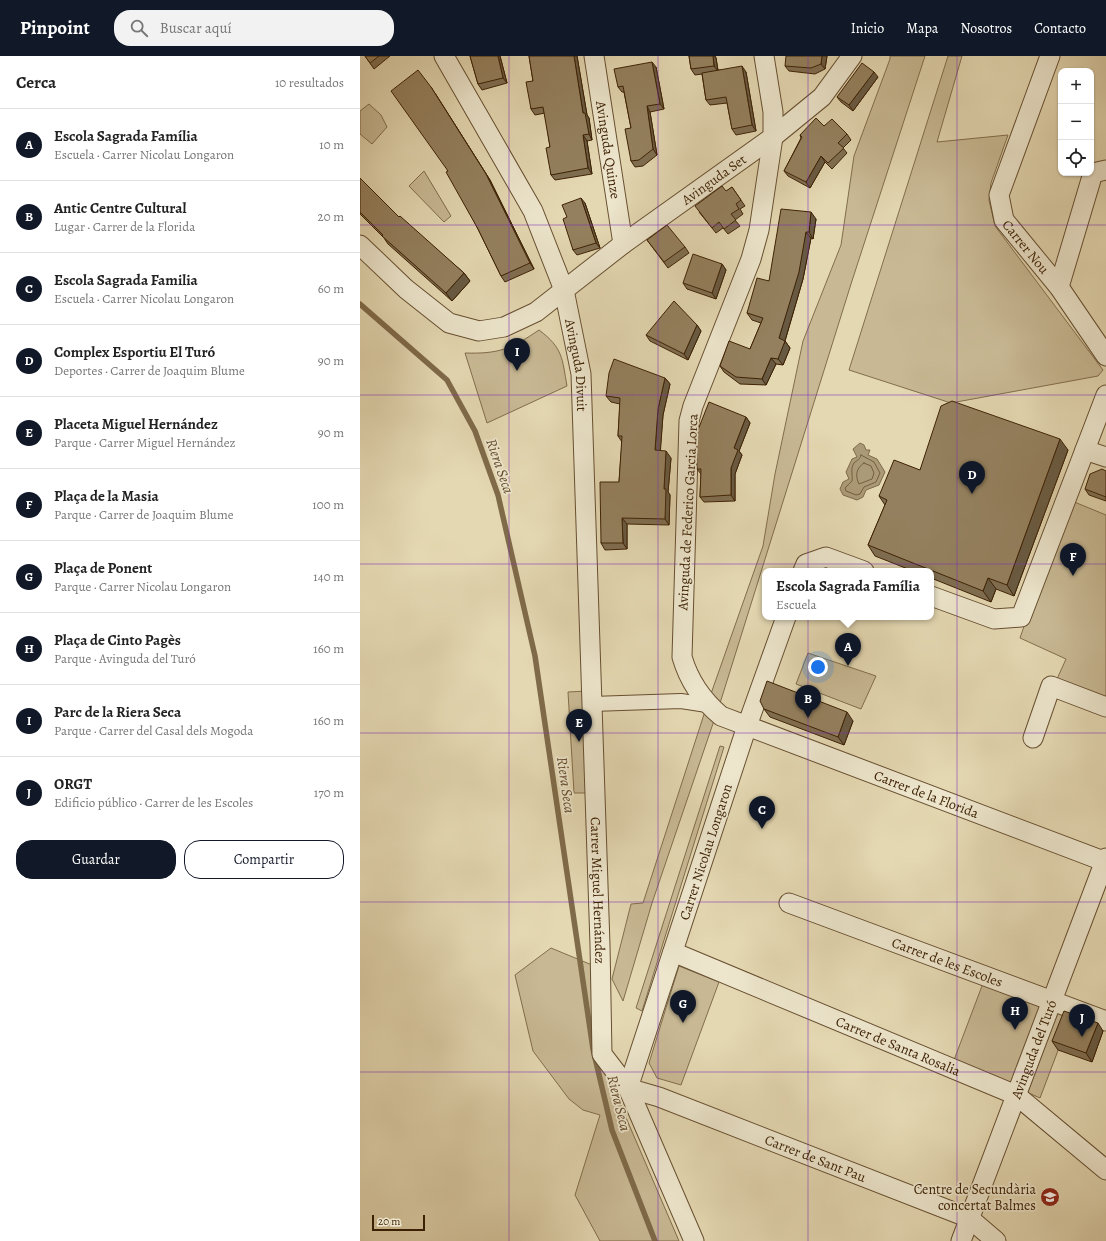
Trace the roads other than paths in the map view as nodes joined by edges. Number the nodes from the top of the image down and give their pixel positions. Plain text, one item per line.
1 (594, 56) edge
2 (764, 56) edge
3 (852, 56) edge
4 (1050, 56) edge
5 (446, 57) edge
6 (773, 137) junction
7 (1106, 170) edge
8 (623, 244) junction
9 (360, 245) edge
10 (1059, 287) junction
11 (564, 290) junction
12 (1106, 356) edge
13 (1106, 395) edge
14 (1085, 450) junction
15 (1106, 458) edge
16 (804, 568) edge
17 (856, 568) edge
18 (934, 597) edge
19 (785, 620) edge
20 (592, 704) junction
21 (707, 705) junction
22 (1106, 707) edge
23 (747, 726) junction
24 (1033, 738) dead end
25 (1106, 860) edge
26 (789, 903) dead end
27 (673, 952) junction
28 (1052, 1000) junction
29 (1106, 1021) edge
30 (628, 1088) junction
31 (1016, 1095) junction
32 (1106, 1170) edge
33 (969, 1218) junction
34 (694, 1241) edge
35 (961, 1241) edge
36 (996, 1241) edge

1 - 8 street, Avinguda Quinze
2 - 6 street, Avinguda de Federico Garcia Lorca
3 - 6 street, Avinguda Set
4 - 10 street, Carrer Nou
5 - 11 street, Avinguda Divuit
6 - 8 street, Avinguda Set
6 - 21 street, Avinguda de Federico Garcia Lorca
7 - 10 street
8 - 11 street, Avinguda Set
9 - 11 street, Avinguda Set
10 - 12 street, Carrer Nou
11 - 20 street, Avinguda Divuit
13 - 14 street
14 - 15 street
14 - 18 street
16 - 17 street
19 - 23 street, Carrer Nicolau Longaron
20 - 21 street
20 - 30 street, Carrer Miguel Hernández
21 - 23 street, Avinguda de Federico Garcia Lorca
22 - 24 street
23 - 25 street, Carrer de la Florida
23 - 27 street, Carrer Nicolau Longaron
25 - 28 street, Avinguda del Turó
26 - 28 street, Carrer de les Escoles
27 - 30 street, Carrer Nicolau Longaron
27 - 31 street, Carrer de Santa Rosalia
28 - 29 street, Carrer de les Escoles
28 - 31 street, Avinguda del Turó
30 - 33 street, Carrer de Sant Pau
30 - 34 street, Carrer Miguel Hernández
31 - 32 street, Carrer de Santa Rosalia
31 - 33 street, Avinguda del Turó
33 - 35 street, Avinguda del Turó
33 - 36 street, Carrer de Sant Pau

